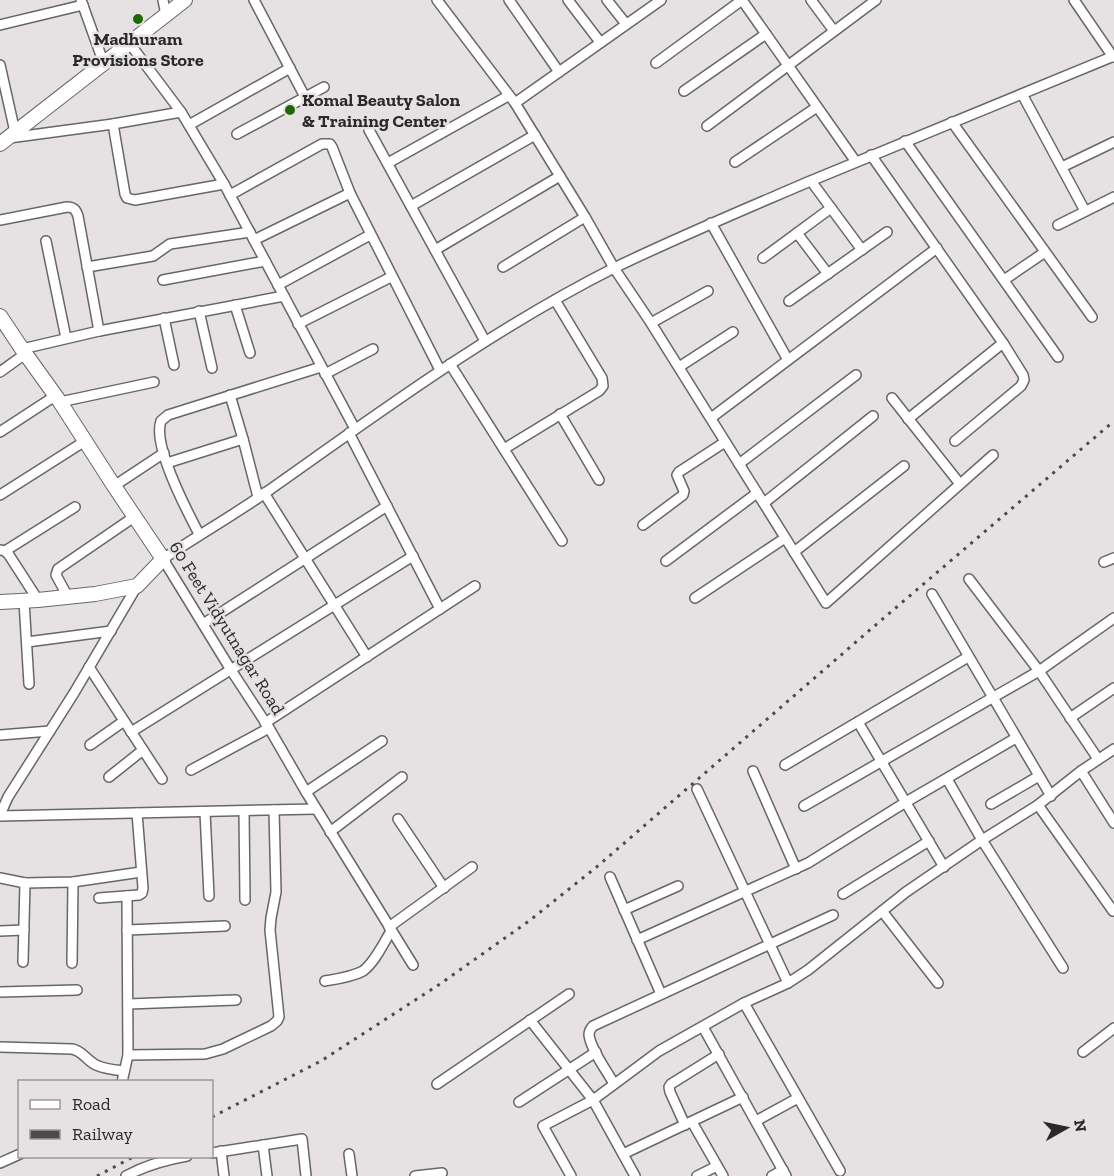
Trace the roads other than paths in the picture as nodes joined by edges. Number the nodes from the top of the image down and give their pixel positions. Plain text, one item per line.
1 (163, 0) edge
2 (185, 0) edge
3 (254, 0) edge
4 (437, 0) edge
5 (509, 0) edge
6 (568, 0) edge
7 (607, 0) edge
8 (661, 0) edge
9 (742, 0) edge
10 (811, 0) edge
11 (876, 0) edge
12 (1074, 0) edge
13 (82, 2) edge
14 (166, 15) junction
15 (626, 24) junction
16 (0, 26) edge
17 (834, 31) junction
18 (766, 34) junction
19 (600, 42) junction
20 (130, 44) junction
21 (1114, 56) edge
22 (656, 63) dead end
23 (104, 64) junction
24 (0, 65) edge
25 (788, 66) junction
26 (290, 68) junction
27 (559, 72) junction
28 (324, 87) dead end
29 (684, 91) dead end
30 (1022, 94) junction
31 (306, 97) junction
32 (512, 99) junction
33 (817, 107) junction
34 (181, 112) junction
35 (952, 122) junction
36 (113, 124) junction
37 (189, 125) junction
38 (707, 126) dead end
39 (369, 130) dead end
40 (237, 134) dead end
41 (535, 135) junction
42 (8, 138) edge
43 (905, 141) junction
44 (1114, 142) edge
45 (871, 155) junction
46 (735, 162) dead end
47 (856, 162) junction
48 (388, 163) junction
49 (1062, 167) junction
50 (560, 176) junction
51 (811, 181) junction
52 (224, 184) junction
53 (350, 193) junction
54 (230, 195) junction
55 (1114, 197) edge
56 (411, 206) junction
57 (831, 208) junction
58 (1086, 211) junction
59 (585, 217) junction
60 (0, 220) edge
61 (711, 223) junction
62 (1058, 225) dead end
63 (886, 232) dead end
64 (797, 233) junction
65 (370, 235) junction
66 (252, 236) junction
67 (46, 241) dead end
68 (937, 248) junction
69 (435, 250) junction
70 (862, 250) junction
71 (1045, 252) junction
72 (763, 258) dead end
73 (265, 261) junction
74 (87, 267) junction
75 (503, 267) dead end
76 (614, 268) junction
77 (828, 274) junction
78 (392, 278) junction
79 (162, 280) dead end
80 (1004, 280) junction
81 (278, 285) junction
82 (708, 291) dead end
83 (284, 296) junction
84 (555, 300) junction
85 (789, 301) dead end
86 (235, 305) junction
87 (200, 311) junction
88 (0, 316) edge
89 (1092, 317) dead end
90 (164, 318) junction
91 (651, 323) junction
92 (298, 324) junction
93 (99, 331) junction
94 (733, 332) dead end
95 (66, 338) junction
96 (485, 341) junction
97 (1003, 343) junction
98 (373, 349) dead end
99 (24, 352) junction
100 (250, 353) dead end
101 (1058, 357) dead end
102 (788, 360) junction
103 (450, 364) junction
104 (174, 365) dead end
105 (679, 367) junction
106 (212, 368) dead end
107 (323, 370) junction
108 (440, 370) junction
109 (0, 372) edge
110 (855, 375) dead end
111 (154, 382) dead end
112 (230, 394) junction
113 (892, 398) dead end
114 (58, 399) junction
115 (560, 414) junction
116 (873, 416) dead end
117 (711, 418) junction
118 (908, 419) junction
119 (352, 431) junction
120 (0, 432) edge
121 (243, 439) junction
122 (85, 441) junction
123 (955, 441) dead end
124 (725, 442) junction
125 (504, 449) junction
126 (164, 453) junction
127 (993, 455) dead end
128 (167, 463) junction
129 (739, 464) junction
130 (904, 466) dead end
131 (599, 480) dead end
132 (960, 484) junction
133 (114, 486) junction
134 (758, 493) junction
135 (0, 495) edge
136 (261, 495) junction
137 (764, 503) junction
138 (387, 506) junction
139 (75, 507) dead end
140 (134, 517) junction
141 (642, 525) dead end
142 (200, 534) junction
143 (785, 538) junction
144 (562, 541) dead end
145 (2, 550) edge
146 (794, 552) junction
147 (413, 556) junction
148 (305, 558) junction
149 (1114, 558) edge
150 (163, 559) junction
151 (666, 561) dead end
152 (1104, 562) dead end
153 (969, 579) dead end
154 (137, 586) junction
155 (475, 586) dead end
156 (932, 594) dead end
157 (68, 597) junction
158 (695, 598) dead end
159 (38, 600) junction
160 (24, 601) junction
161 (0, 602) edge
162 (335, 605) junction
163 (440, 609) junction
164 (1114, 618) edge
165 (203, 624) junction
166 (111, 631) junction
167 (27, 642) junction
168 (367, 657) junction
169 (968, 657) junction
170 (89, 667) junction
171 (231, 670) junction
172 (1039, 671) junction
173 (29, 684) dead end
174 (1114, 688) edge
175 (992, 698) junction
176 (1070, 718) junction
177 (124, 721) junction
178 (858, 722) junction
179 (267, 726) junction
180 (50, 730) junction
181 (131, 732) junction
182 (0, 735) edge
183 (1016, 738) junction
184 (382, 741) dead end
185 (90, 745) dead end
186 (1114, 749) edge
187 (143, 750) junction
188 (1098, 759) junction
189 (881, 762) junction
190 (785, 765) dead end
191 (191, 770) dead end
192 (753, 771) dead end
193 (1081, 771) junction
194 (1039, 776) junction
195 (109, 777) dead end
196 (402, 777) dead end
197 (162, 779) dead end
198 (946, 779) junction
199 (697, 789) dead end
200 (306, 792) junction
201 (1051, 796) junction
202 (906, 802) junction
203 (991, 804) dead end
204 (804, 806) dead end
205 (1038, 806) junction
206 (316, 809) junction
207 (274, 810) junction
208 (244, 811) junction
209 (205, 812) junction
210 (137, 813) junction
211 (0, 815) edge
212 (398, 819) dead end
213 (1114, 823) edge
214 (330, 832) junction
215 (982, 840) junction
216 (929, 841) junction
217 (472, 867) dead end
218 (944, 867) junction
219 (796, 869) junction
220 (141, 872) junction
221 (610, 877) dead end
222 (0, 878) edge
223 (73, 882) junction
224 (25, 883) junction
225 (678, 886) dead end
226 (444, 888) junction
227 (745, 891) junction
228 (843, 894) dead end
229 (127, 896) junction
230 (209, 896) dead end
231 (99, 898) dead end
232 (245, 900) dead end
233 (624, 910) junction
234 (882, 911) junction
235 (1113, 911) edge
236 (833, 915) dead end
237 (225, 926) dead end
238 (390, 929) junction
239 (24, 930) junction
240 (127, 930) junction
241 (0, 931) edge
242 (637, 940) junction
243 (770, 944) junction
244 (23, 962) dead end
245 (72, 963) dead end
246 (413, 965) dead end
247 (1063, 968) dead end
248 (325, 981) dead end
249 (788, 983) junction
250 (938, 983) dead end
251 (77, 990) dead end
252 (0, 992) edge
253 (569, 994) dead end
254 (661, 994) junction
255 (236, 1000) dead end
256 (744, 1003) junction
257 (128, 1004) junction
258 (530, 1020) junction
259 (703, 1027) junction
260 (1114, 1028) edge
261 (0, 1047) edge
262 (596, 1052) junction
263 (1083, 1052) dead end
264 (719, 1054) junction
265 (128, 1055) junction
266 (568, 1069) junction
267 (124, 1071) junction
268 (122, 1080) edge
269 (437, 1084) dead end
270 (614, 1084) junction
271 (743, 1097) junction
272 (798, 1098) junction
273 (593, 1100) junction
274 (519, 1102) dead end
275 (756, 1121) junction
276 (688, 1123) junction
277 (263, 1145) junction
278 (216, 1152) edge
279 (349, 1154) dead end
280 (18, 1155) edge
281 (623, 1155) junction
282 (178, 1158) edge
283 (441, 1161) dead end
284 (0, 1163) edge
285 (717, 1166) junction
286 (840, 1171) dead end
287 (138, 1173) edge
288 (785, 1173) edge
289 (442, 1174) edge
290 (126, 1176) edge
291 (224, 1176) edge
292 (267, 1176) edge
293 (306, 1176) edge
294 (352, 1176) edge
295 (415, 1176) edge
296 (571, 1176) edge
297 (635, 1176) edge
298 (697, 1176) edge
299 (723, 1176) edge
300 (772, 1176) edge

1 - 14 street
2 - 14 street
3 - 26 street
4 - 32 street
5 - 27 street
6 - 19 street
7 - 15 street
8 - 15 street
9 - 18 street
9 - 22 street
10 - 17 street
11 - 17 street
12 - 21 street
13 - 16 street
13 - 23 street
14 - 20 street
15 - 19 street
17 - 25 street
18 - 25 street
18 - 29 street
19 - 27 street
20 - 23 street
20 - 34 street
21 - 30 street
23 - 42 street
24 - 42 street
25 - 33 street
25 - 38 street
26 - 31 street
26 - 37 street
27 - 32 street
28 - 31 street
30 - 35 street
30 - 49 street
31 - 40 street
32 - 41 street
32 - 48 street
33 - 46 street
33 - 47 street
34 - 36 street
34 - 37 street
35 - 43 street
35 - 71 street
36 - 42 street
36 - 52 street
37 - 52 street
39 - 48 street
41 - 50 street
41 - 56 street
43 - 45 street
43 - 80 street
44 - 49 street
45 - 47 street
45 - 68 street
47 - 51 street
48 - 56 street
49 - 58 street
50 - 59 street
50 - 69 street
51 - 57 street
51 - 61 street
52 - 54 street
53 - 54 street
53 - 65 street
53 - 66 street
54 - 66 street
55 - 58 street
56 - 69 street
57 - 64 street
57 - 70 street
58 - 62 street
59 - 75 street
59 - 76 street
60 - 74 street
61 - 76 street
61 - 102 street
63 - 70 street
64 - 72 street
64 - 77 street
65 - 78 street
65 - 81 street
66 - 73 street
66 - 74 street
67 - 95 street
68 - 97 street
68 - 102 street
69 - 96 street
70 - 77 street
71 - 80 street
71 - 89 street
73 - 79 street
73 - 81 street
74 - 93 street
76 - 84 street
76 - 91 street
77 - 85 street
78 - 92 street
78 - 108 street
80 - 101 street
81 - 83 street
82 - 91 street
83 - 86 street
83 - 92 street
84 - 96 street
84 - 115 street
86 - 87 street
86 - 100 street
87 - 90 street
87 - 106 street
88 - 99 street, 60 Feet Vidyutnagar Road
90 - 93 street
90 - 104 street
91 - 105 street
92 - 107 street
93 - 95 street
94 - 105 street
95 - 99 street
96 - 103 street
97 - 118 street
97 - 123 street
98 - 107 street
99 - 109 street
99 - 114 street, 60 Feet Vidyutnagar Road
102 - 117 street
103 - 108 street
103 - 125 street
105 - 117 street
107 - 112 street
107 - 119 street
108 - 119 street
110 - 129 street
111 - 114 street
112 - 121 street
112 - 126 street
113 - 118 street
114 - 120 street
114 - 122 street, 60 Feet Vidyutnagar Road
115 - 125 street
115 - 131 street
116 - 137 street
117 - 124 street
118 - 132 street
119 - 136 street
119 - 138 street
121 - 128 street
121 - 136 street
122 - 133 street, 60 Feet Vidyutnagar Road
122 - 135 street
124 - 129 street
124 - 141 street
125 - 144 street
126 - 128 street
126 - 133 street
127 - 132 street
128 - 142 street
129 - 134 street
130 - 146 street
132 - 146 street
133 - 140 street, 60 Feet Vidyutnagar Road
134 - 137 street
134 - 151 street
136 - 142 street
136 - 148 street
137 - 143 street
138 - 147 street
138 - 148 street
139 - 145 street
140 - 150 street, 60 Feet Vidyutnagar Road
140 - 157 street
142 - 150 street
143 - 146 street
143 - 158 street
145 - 159 street
147 - 162 street
147 - 163 street
148 - 162 street
148 - 165 street
149 - 152 street
150 - 154 street
150 - 165 street, 60 Feet Vidyutnagar Road
153 - 172 street
154 - 157 street
154 - 166 street
155 - 163 street
156 - 169 street
157 - 159 street
159 - 160 street
160 - 161 street
160 - 167 street
162 - 168 street
162 - 171 street
163 - 168 street
164 - 172 street
165 - 171 street, 60 Feet Vidyutnagar Road
166 - 167 street
166 - 170 street
167 - 173 street
168 - 179 street
169 - 175 street
169 - 178 street
170 - 177 street
170 - 180 street
171 - 179 street, 60 Feet Vidyutnagar Road
171 - 181 street
172 - 175 street
172 - 176 street
174 - 176 street
175 - 183 street
175 - 189 street
176 - 188 street
177 - 181 street
177 - 185 street
178 - 189 street
178 - 190 street
179 - 191 street
179 - 200 street, 60 Feet Vidyutnagar Road
180 - 182 street
180 - 211 street
181 - 187 street
183 - 194 street
183 - 198 street
184 - 200 street
186 - 188 street
187 - 195 street
187 - 197 street
188 - 193 street
189 - 202 street
189 - 204 street
192 - 219 street
193 - 201 street
193 - 213 street
194 - 201 street
194 - 203 street
196 - 214 street
198 - 202 street
198 - 215 street
199 - 227 street
200 - 206 street, 60 Feet Vidyutnagar Road
201 - 205 street
202 - 216 street
202 - 219 street
205 - 215 street
205 - 235 street
206 - 207 street
206 - 214 street, 60 Feet Vidyutnagar Road
207 - 208 street
207 - 265 street
208 - 209 street
208 - 232 street
209 - 210 street
209 - 230 street
210 - 211 street
210 - 220 street
212 - 226 street
214 - 238 street, 60 Feet Vidyutnagar Road
215 - 218 street
215 - 247 street
216 - 218 street
216 - 228 street
217 - 226 street
218 - 234 street
219 - 227 street
220 - 223 street
220 - 229 street
221 - 233 street
222 - 224 street
223 - 224 street
223 - 245 street
224 - 239 street
225 - 233 street
226 - 238 street
227 - 242 street
227 - 243 street
229 - 231 street
229 - 240 street
233 - 242 street
234 - 249 street
234 - 250 street
236 - 243 street
237 - 240 street
238 - 246 street, 60 Feet Vidyutnagar Road
238 - 248 street
239 - 241 street
239 - 244 street
240 - 257 street
242 - 254 street
243 - 249 street
243 - 254 street
249 - 256 street
251 - 252 street
253 - 258 street
254 - 262 street
255 - 257 street
256 - 259 street
256 - 272 street
257 - 265 street
258 - 266 street
258 - 269 street
259 - 264 street
259 - 270 street
260 - 263 street
261 - 267 street
262 - 266 street
262 - 270 street
264 - 271 street
264 - 276 street
265 - 267 street
266 - 273 street
266 - 274 street
267 - 268 street
270 - 273 street
271 - 275 street
271 - 276 street
272 - 275 street
272 - 286 street
273 - 281 street
273 - 296 street
275 - 288 street
276 - 281 street
276 - 285 street
277 - 278 street
277 - 292 street
277 - 293 street
278 - 291 street
279 - 294 street
280 - 284 street
281 - 297 street
282 - 287 street
283 - 289 street
285 - 298 street
285 - 299 street
287 - 290 street
288 - 300 street
289 - 295 street

